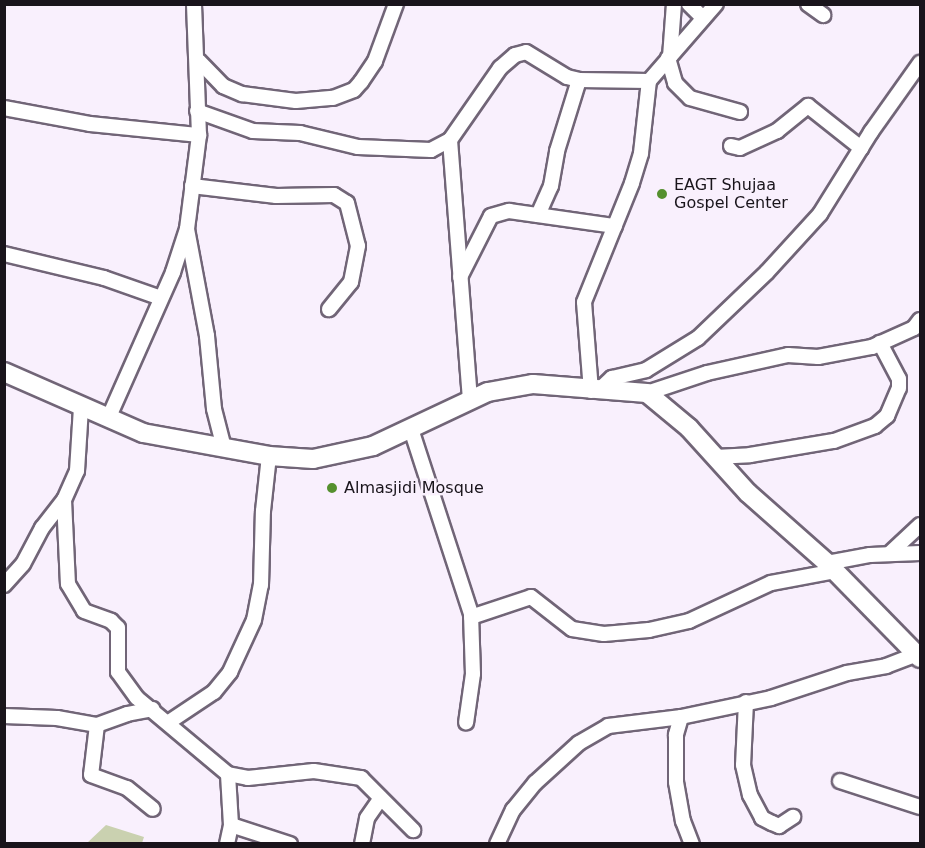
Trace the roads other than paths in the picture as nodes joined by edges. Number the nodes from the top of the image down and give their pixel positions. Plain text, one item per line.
1 (194, 4) edge
2 (396, 4) edge
3 (674, 4) edge
4 (689, 4) edge
5 (716, 4) edge
6 (808, 4) edge
7 (823, 15) dead end
8 (703, 18) junction
9 (669, 57) junction
10 (199, 61) junction
11 (921, 63) edge
12 (579, 80) junction
13 (649, 81) junction
14 (4, 108) edge
15 (197, 111) junction
16 (740, 112) dead end
17 (199, 135) junction
18 (450, 140) junction
19 (731, 146) dead end
20 (861, 148) junction
21 (192, 186) junction
22 (538, 215) junction
23 (615, 226) junction
24 (187, 229) junction
25 (4, 254) edge
26 (460, 277) junction
27 (161, 298) junction
28 (329, 309) dead end
29 (921, 320) edge
30 (880, 344) junction
31 (4, 372) edge
32 (595, 390) junction
33 (647, 393) junction
34 (470, 401) junction
35 (81, 407) junction
36 (108, 418) junction
37 (411, 429) junction
38 (224, 448) junction
39 (269, 456) junction
40 (715, 457) junction
41 (64, 500) junction
42 (921, 525) edge
43 (890, 553) junction
44 (921, 553) edge
45 (831, 567) junction
46 (4, 585) edge
47 (471, 617) junction
48 (920, 655) edge
49 (746, 702) junction
50 (153, 709) junction
51 (4, 716) edge
52 (681, 717) junction
53 (169, 722) junction
54 (466, 723) dead end
55 (97, 725) junction
56 (228, 774) junction
57 (840, 781) dead end
58 (381, 798) junction
59 (921, 807) edge
60 (153, 810) dead end
61 (793, 817) dead end
62 (231, 825) junction
63 (413, 830) dead end
64 (227, 843) edge
65 (291, 843) edge
66 (362, 843) edge
67 (497, 843) edge
68 (692, 843) edge

1 - 10 street
2 - 10 street
3 - 9 street
4 - 8 street
5 - 8 street
6 - 7 street
8 - 9 street
9 - 13 street
9 - 16 street
10 - 15 street
11 - 20 street
12 - 13 street
12 - 18 street
12 - 22 street
13 - 23 street
14 - 17 street
15 - 17 street
15 - 18 street
17 - 21 street
18 - 26 street
19 - 20 street
20 - 32 street
21 - 24 street
21 - 28 street
22 - 23 street
22 - 26 street
23 - 32 street
24 - 27 street
24 - 38 street
25 - 27 street
26 - 34 street
27 - 36 street
29 - 30 street
30 - 33 street
30 - 40 street
31 - 35 street
32 - 33 street
32 - 34 street
33 - 40 street
34 - 37 street
35 - 36 street
35 - 41 street
36 - 38 street
37 - 39 street
37 - 47 street
38 - 39 street
39 - 53 street
40 - 45 street
41 - 46 street
41 - 50 street
42 - 43 street
43 - 44 street
43 - 45 street
45 - 47 street
45 - 48 street
47 - 54 street
48 - 49 street
49 - 52 street
49 - 61 street
50 - 53 street
50 - 55 street
51 - 55 street
52 - 67 street
52 - 68 street
53 - 56 street
55 - 60 street
56 - 58 street
56 - 62 street
57 - 59 street
58 - 63 street
58 - 66 street
62 - 64 street
62 - 65 street

